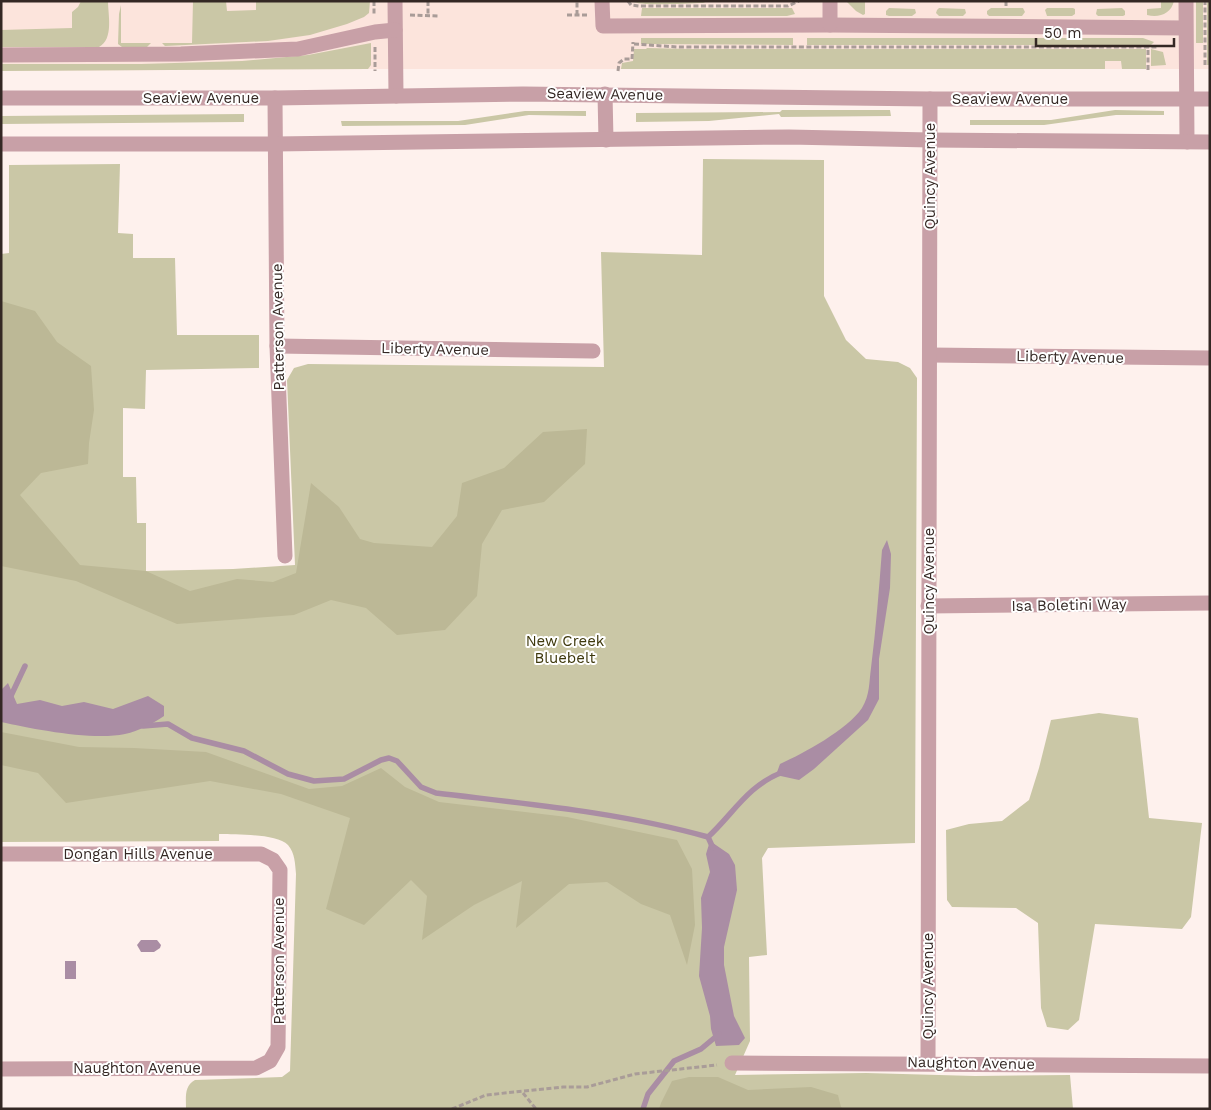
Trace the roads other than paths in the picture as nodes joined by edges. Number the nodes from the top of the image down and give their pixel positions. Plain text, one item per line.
1 (395, 1) edge
2 (602, 1) edge
3 (830, 1) edge
4 (1186, 1) edge
5 (830, 25) junction
6 (1185, 28) junction
7 (395, 30) junction
8 (1, 55) edge
9 (605, 94) junction
10 (396, 96) junction
11 (1, 98) edge
12 (275, 98) junction
13 (930, 99) junction
14 (1187, 99) junction
15 (1210, 99) edge
16 (606, 140) junction
17 (930, 140) junction
18 (1187, 142) junction
19 (1210, 142) edge
20 (1, 144) edge
21 (275, 144) junction
22 (277, 346) junction
23 (593, 351) dead end
24 (930, 355) junction
25 (1210, 358) edge
26 (285, 556) dead end
27 (1210, 603) edge
28 (928, 606) junction
29 (1, 854) edge
30 (273, 860) joint
31 (270, 1061) joint
32 (732, 1062) dead end
33 (928, 1063) junction
34 (1210, 1066) edge
35 (1, 1068) edge

1 - 7 street
2 - 5 street
3 - 5 street
4 - 6 street
5 - 6 street
6 - 14 street
7 - 8 street
7 - 10 street
9 - 10 street, Seaview Avenue
9 - 13 street, Seaview Avenue
9 - 16 street
10 - 12 street, Seaview Avenue
11 - 12 street, Seaview Avenue
12 - 21 street, Patterson Avenue
13 - 14 street, Seaview Avenue
13 - 17 street, Quincy Avenue
14 - 15 street, Seaview Avenue
14 - 18 street
16 - 17 street
16 - 21 street
17 - 18 street
17 - 24 street, Quincy Avenue
18 - 19 street
20 - 21 street
21 - 22 street, Patterson Avenue
22 - 23 street, Liberty Avenue
22 - 26 street, Patterson Avenue
24 - 25 street, Liberty Avenue
24 - 28 street, Quincy Avenue
27 - 28 street, Isa Boletini Way
28 - 33 street, Quincy Avenue
29 - 30 street, Dongan Hills Avenue
30 - 31 street, Patterson Avenue
31 - 35 street, Naughton Avenue
32 - 33 street, Naughton Avenue
33 - 34 street, Naughton Avenue

